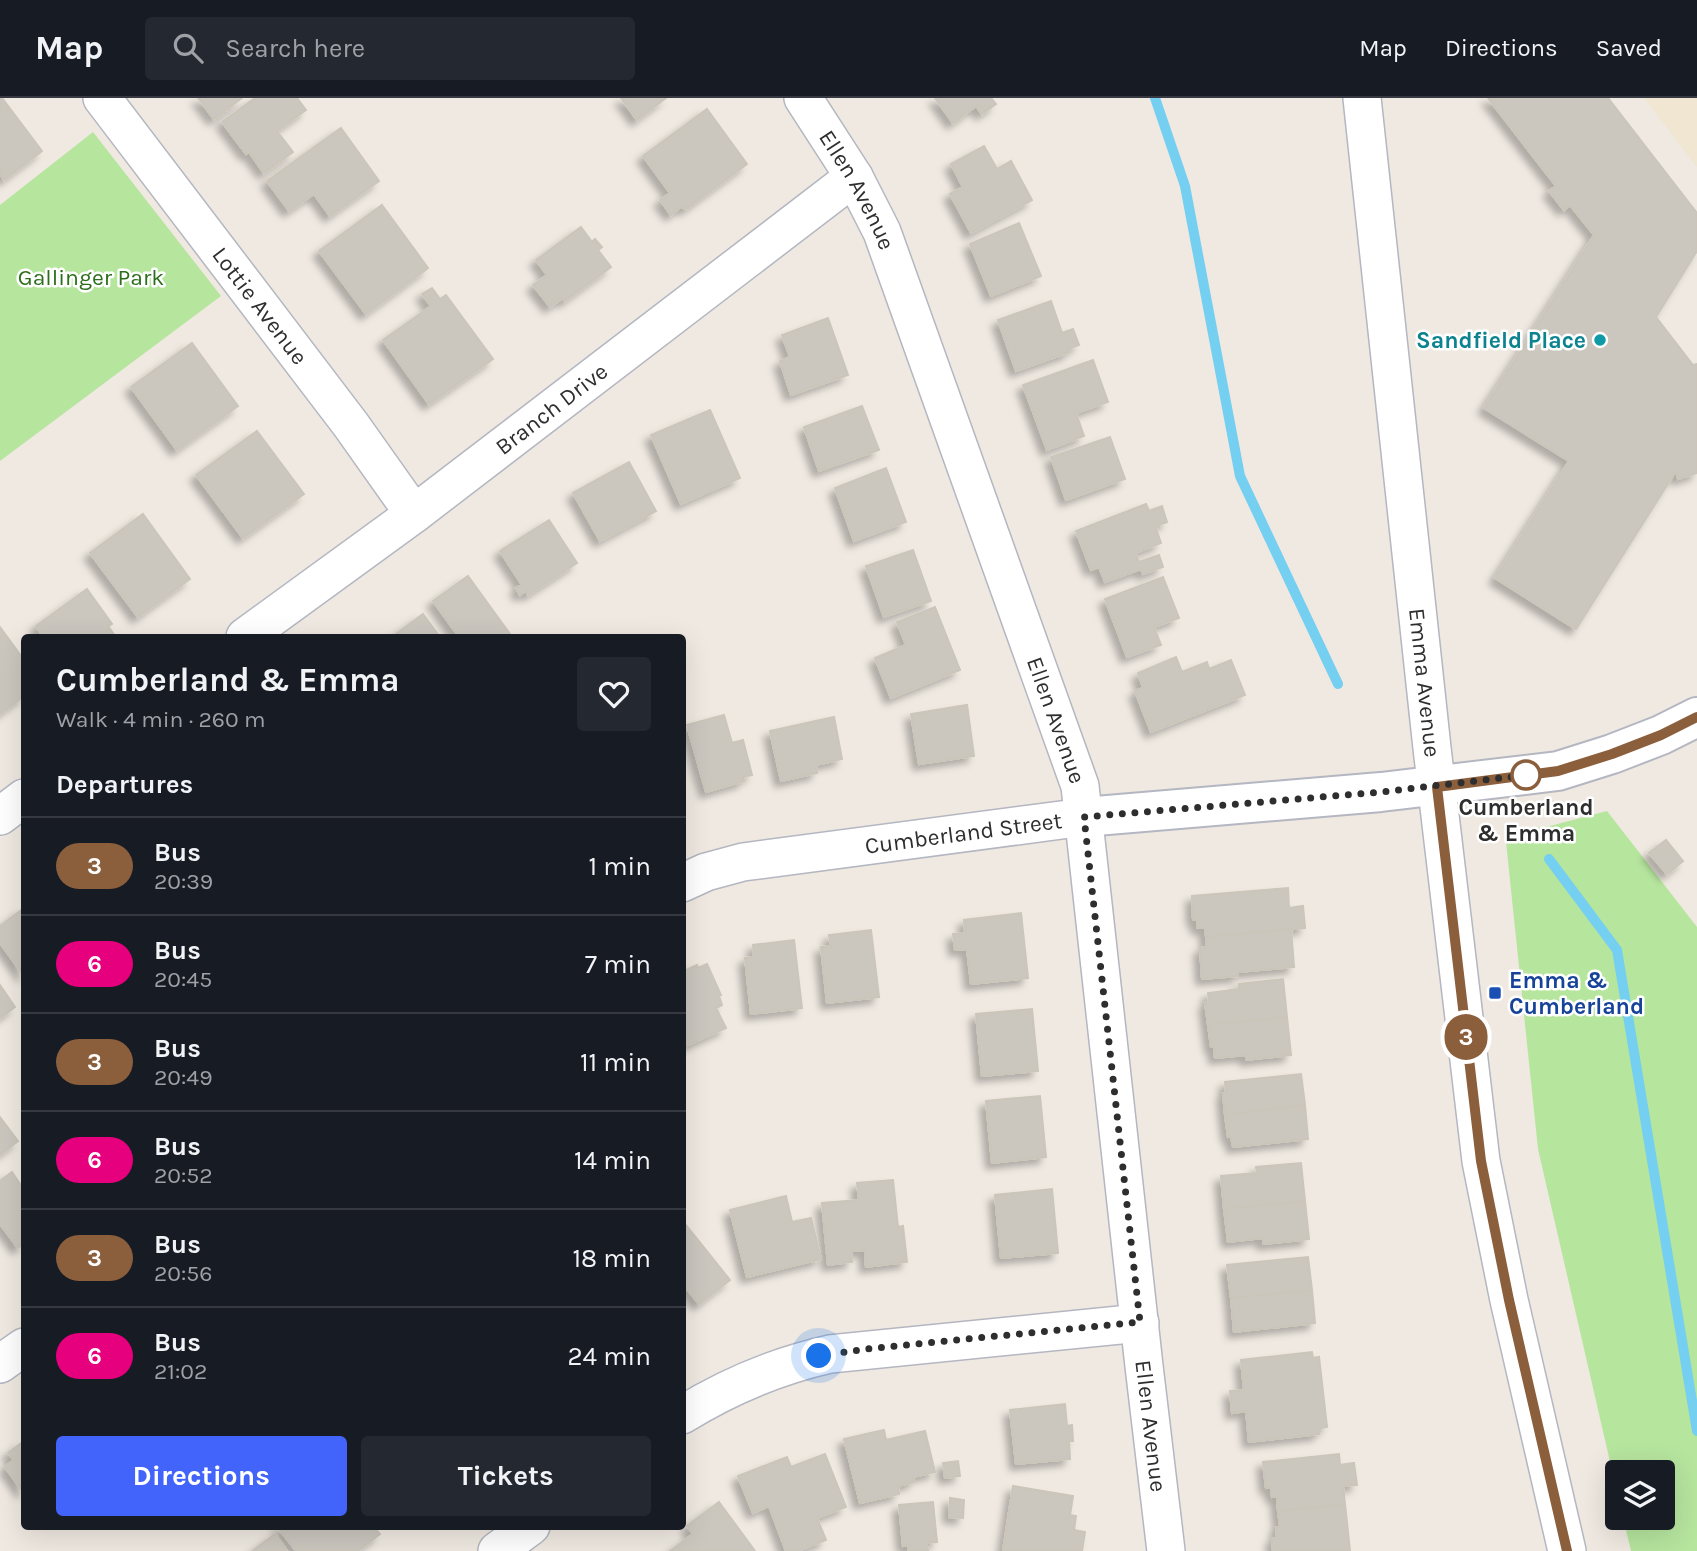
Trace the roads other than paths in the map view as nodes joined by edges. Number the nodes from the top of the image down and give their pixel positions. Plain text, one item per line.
1 (103, 98) edge
2 (803, 98) edge
3 (1362, 98) edge
4 (854, 177) junction
5 (414, 514) junction
6 (249, 634) edge
7 (1697, 717) edge
8 (1437, 787) junction
9 (21, 800) edge
10 (0, 816) edge
11 (1084, 817) junction
12 (686, 881) edge
13 (1140, 1322) junction
14 (21, 1348) edge
15 (0, 1364) edge
16 (686, 1413) edge
17 (526, 1530) edge
18 (497, 1551) edge
19 (1166, 1551) edge
20 (1567, 1551) edge

1 - 5 street, Lottie Avenue
2 - 4 street, Ellen Avenue
3 - 8 street, Emma Avenue
4 - 5 street, Branch Drive
4 - 11 street, Ellen Avenue
5 - 6 street, Branch Drive
7 - 8 street, Cumberland Street
8 - 11 street, Cumberland Street
8 - 20 street, Emma Avenue
9 - 10 street
11 - 12 street, Cumberland Street
11 - 13 street, Ellen Avenue
13 - 16 street
13 - 19 street, Ellen Avenue
14 - 15 street
17 - 18 street

